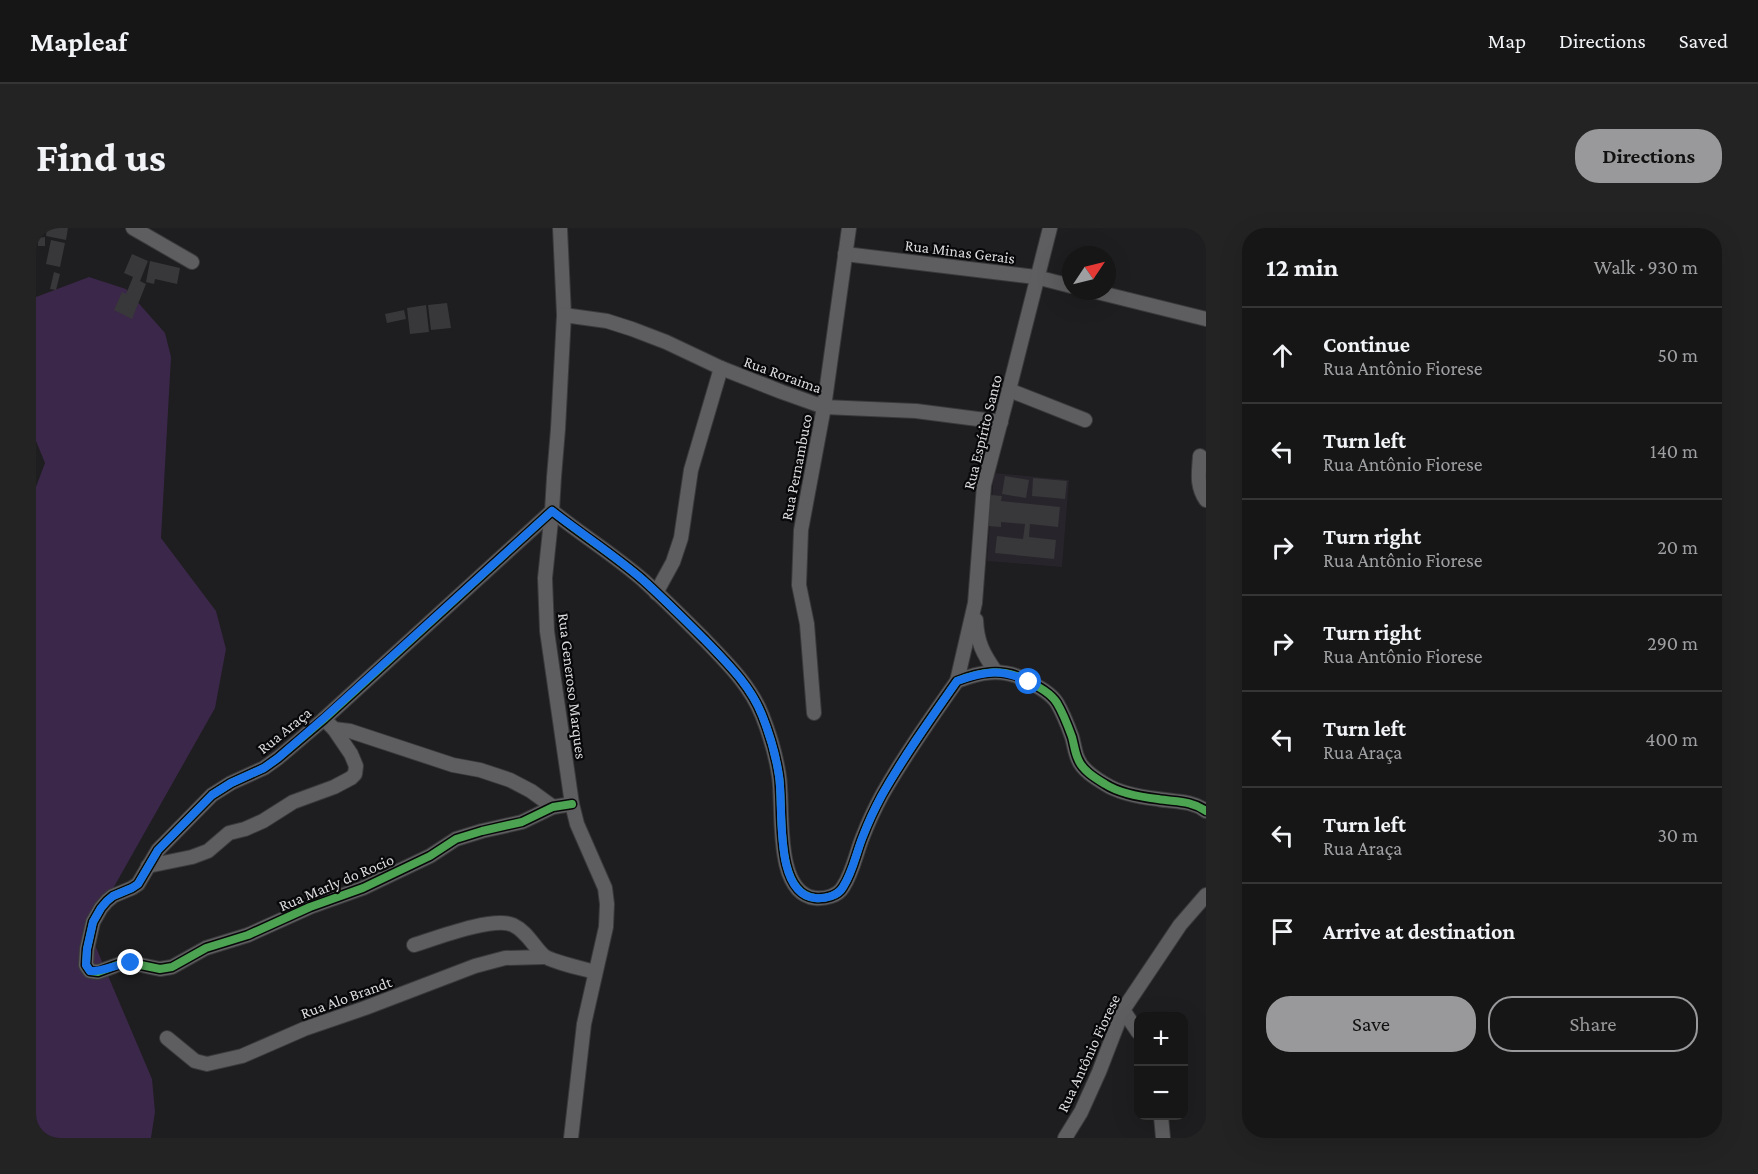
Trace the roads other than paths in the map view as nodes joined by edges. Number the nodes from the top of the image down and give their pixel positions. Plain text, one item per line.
1 (133, 228) edge
2 (560, 228) edge
3 (849, 228) edge
4 (1050, 228) edge
5 (845, 254) junction
6 (192, 262) dead end
7 (1036, 277) junction
8 (1062, 284) edge
9 (1116, 297) edge
10 (564, 315) junction
11 (1206, 319) edge
12 (721, 368) junction
13 (1009, 390) junction
14 (824, 406) junction
15 (1085, 420) dead end
16 (1001, 422) junction
17 (1200, 456) dead end
18 (1206, 500) edge
19 (552, 511) junction
20 (656, 592) junction
21 (975, 603) junction
22 (996, 672) junction
23 (957, 681) junction
24 (814, 713) dead end
25 (329, 724) junction
26 (572, 804) junction
27 (554, 807) junction
28 (1206, 811) edge
29 (148, 866) junction
30 (1206, 895) edge
31 (414, 945) dead end
32 (544, 957) junction
33 (110, 967) joint
34 (595, 972) junction
35 (1123, 1010) junction
36 (1134, 1026) edge
37 (167, 1038) dead end
38 (1161, 1120) edge
39 (571, 1138) edge
40 (1065, 1138) edge
41 (1163, 1138) edge

1 - 6 street
2 - 10 street, Rua Generoso Marques
3 - 5 street, Rua Pernambuco
4 - 7 street, Rua Espírito Santo
5 - 7 street, Rua Minas Gerais
5 - 14 street, Rua Pernambuco
7 - 8 street, Rua Minas Gerais
7 - 13 street, Rua Espírito Santo
9 - 11 street
10 - 12 street, Rua Roraima
10 - 19 street, Rua Generoso Marques
12 - 14 street, Rua Roraima
12 - 20 street
13 - 15 street
13 - 16 street, Rua Espírito Santo
14 - 16 street, Rua Roraima
14 - 24 street, Rua Pernambuco
16 - 21 street, Rua Espírito Santo
17 - 18 street
19 - 20 street
19 - 25 street, Rua Araça
19 - 26 street, Rua Generoso Marques
20 - 23 street
21 - 22 street
21 - 23 street, Rua Espírito Santo
22 - 23 street
22 - 28 street
25 - 27 street
25 - 29 street, Rua Araça
25 - 29 street
26 - 27 street, Rua Marly do Rocio
26 - 34 street, Rua Generoso Marques
27 - 33 street, Rua Marly do Rocio
29 - 33 street, Rua Araça
30 - 35 street, Rua Antônio Fiorese
31 - 32 street
32 - 34 street, Rua Alo Brandt
32 - 37 street, Rua Alo Brandt
34 - 39 street, Rua Generoso Marques
35 - 36 street
35 - 40 street, Rua Antônio Fiorese
38 - 41 street

